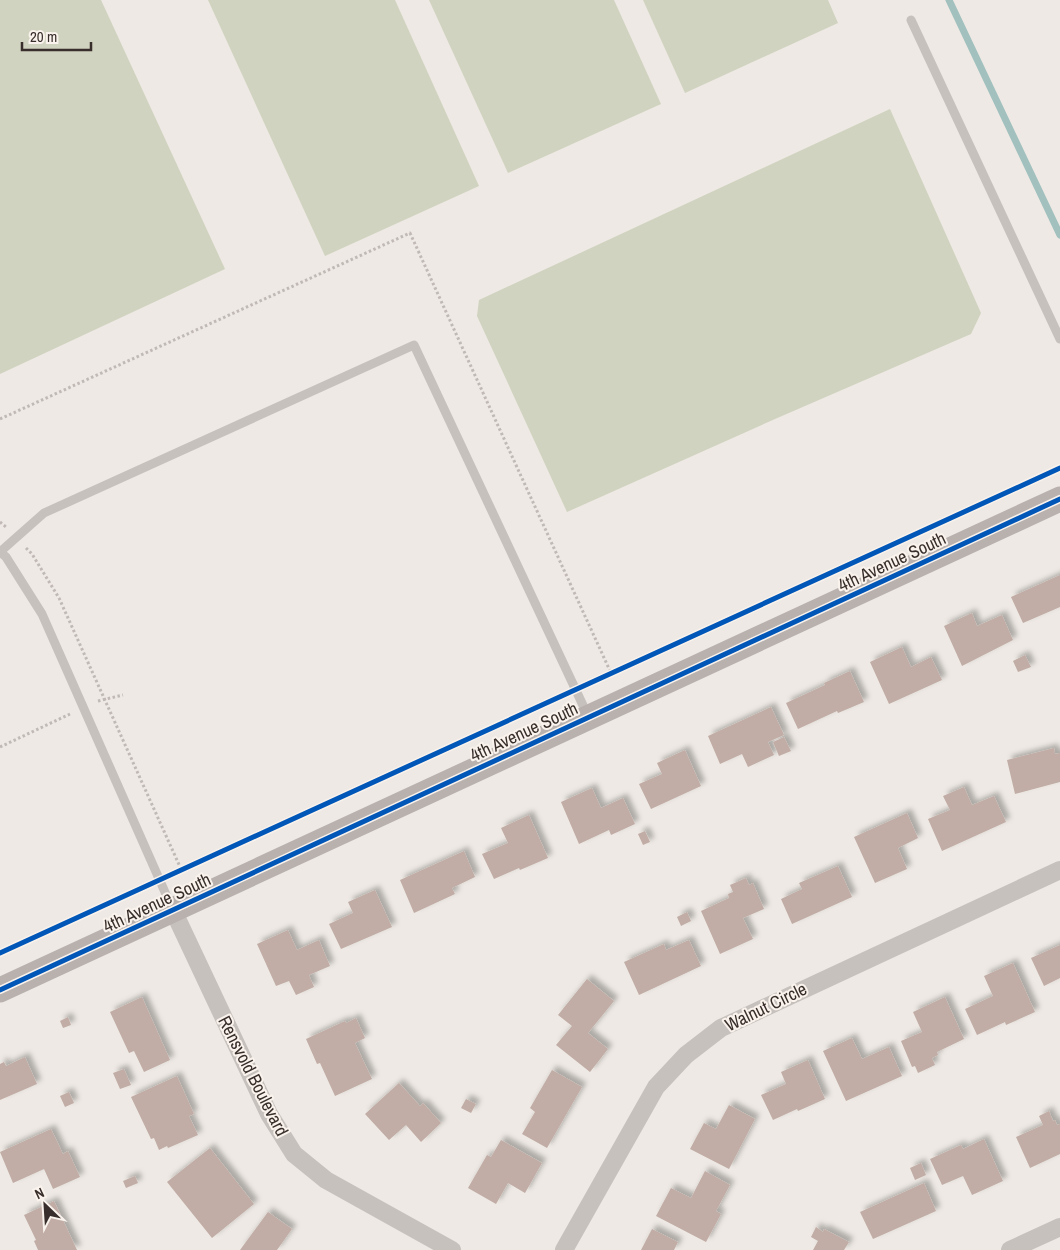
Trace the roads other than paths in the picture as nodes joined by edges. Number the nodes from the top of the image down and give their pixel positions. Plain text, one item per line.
1 (911, 20) dead end
2 (1060, 339) edge
3 (1060, 499) edge
4 (589, 718) junction
5 (1060, 870) edge
6 (173, 910) junction
7 (0, 990) edge
8 (1060, 1227) edge
9 (452, 1250) edge
10 (564, 1250) edge
11 (1010, 1250) edge

1 - 2 lane
3 - 4 street, 4th Avenue South
4 - 6 street, 4th Avenue South
4 - 6 lane
5 - 10 street, Walnut Circle
6 - 7 street, 4th Avenue South
6 - 9 street, Rensvold Boulevard
8 - 11 street

